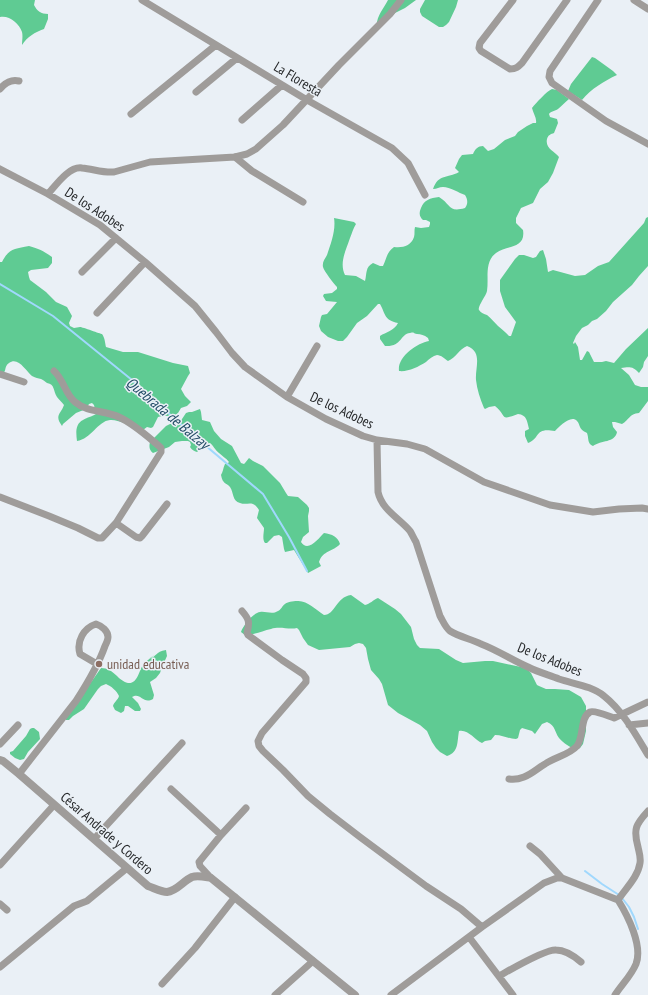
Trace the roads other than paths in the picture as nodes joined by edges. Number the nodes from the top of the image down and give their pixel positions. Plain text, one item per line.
1 (142, 0) edge
2 (401, 0) edge
3 (513, 0) edge
4 (567, 0) edge
5 (598, 0) edge
6 (634, 0) edge
7 (648, 9) edge
8 (216, 45) junction
9 (237, 58) junction
10 (19, 81) dead end
11 (282, 85) junction
12 (0, 89) edge
13 (196, 92) dead end
14 (307, 100) junction
15 (131, 114) dead end
16 (242, 120) dead end
17 (648, 144) edge
18 (235, 157) junction
19 (0, 169) edge
20 (48, 194) junction
21 (425, 195) dead end
22 (303, 202) dead end
23 (116, 238) junction
24 (145, 262) junction
25 (82, 272) dead end
26 (97, 313) dead end
27 (317, 346) dead end
28 (54, 371) dead end
29 (0, 374) edge
30 (24, 382) dead end
31 (287, 397) junction
32 (377, 440) junction
33 (0, 497) edge
34 (167, 504) dead end
35 (648, 509) edge
36 (116, 523) junction
37 (242, 611) dead end
38 (97, 664) junction
39 (648, 702) edge
40 (621, 714) junction
41 (648, 724) edge
42 (18, 725) dead end
43 (629, 725) junction
44 (182, 743) dead end
45 (0, 744) edge
46 (648, 755) edge
47 (0, 760) edge
48 (19, 774) junction
49 (509, 779) dead end
50 (171, 789) dead end
51 (54, 805) junction
52 (246, 808) dead end
53 (648, 811) edge
54 (221, 835) junction
55 (94, 839) junction
56 (530, 846) dead end
57 (0, 865) edge
58 (127, 868) junction
59 (211, 878) junction
60 (562, 878) junction
61 (235, 897) junction
62 (619, 899) junction
63 (0, 904) edge
64 (7, 910) dead end
65 (482, 927) junction
66 (469, 937) junction
67 (313, 961) junction
68 (581, 962) dead end
69 (0, 967) edge
70 (499, 976) junction
71 (162, 984) dead end
72 (276, 995) edge
73 (356, 995) edge
74 (391, 995) edge
75 (513, 995) edge
76 (615, 995) edge

1 - 8 street, La Floresta
2 - 14 street
3 - 4 street
5 - 17 street
6 - 7 street
8 - 9 street, La Floresta
8 - 15 street
9 - 11 street, La Floresta
9 - 13 street
10 - 12 street
11 - 14 street, La Floresta
11 - 16 street
14 - 18 street
14 - 21 street, La Floresta
18 - 20 street
18 - 22 street
19 - 20 street, De los Adobes
20 - 23 street, De los Adobes
23 - 24 street, De los Adobes
23 - 25 street
24 - 26 street
24 - 31 street, De los Adobes
27 - 31 street
28 - 36 street
29 - 30 street
31 - 32 street, De los Adobes
32 - 35 street
32 - 40 street, De los Adobes
33 - 36 street
34 - 36 street
37 - 65 street
38 - 38 street
38 - 48 street
39 - 40 street
40 - 43 street, De los Adobes
40 - 49 street
41 - 43 street
42 - 45 street
43 - 46 street, De los Adobes
44 - 55 street
47 - 48 street, César Andrade y Cordero
48 - 51 street, César Andrade y Cordero
50 - 54 street
51 - 55 street, César Andrade y Cordero
51 - 57 street
52 - 54 street
53 - 62 street
54 - 59 street
55 - 58 street, César Andrade y Cordero
56 - 60 street
58 - 59 street, César Andrade y Cordero
58 - 69 street
59 - 61 street
60 - 62 street
60 - 65 street
61 - 67 street
61 - 71 street
62 - 76 street
63 - 64 street
65 - 66 street
66 - 70 street
66 - 74 street
67 - 72 street
67 - 73 street
68 - 70 street
70 - 75 street

